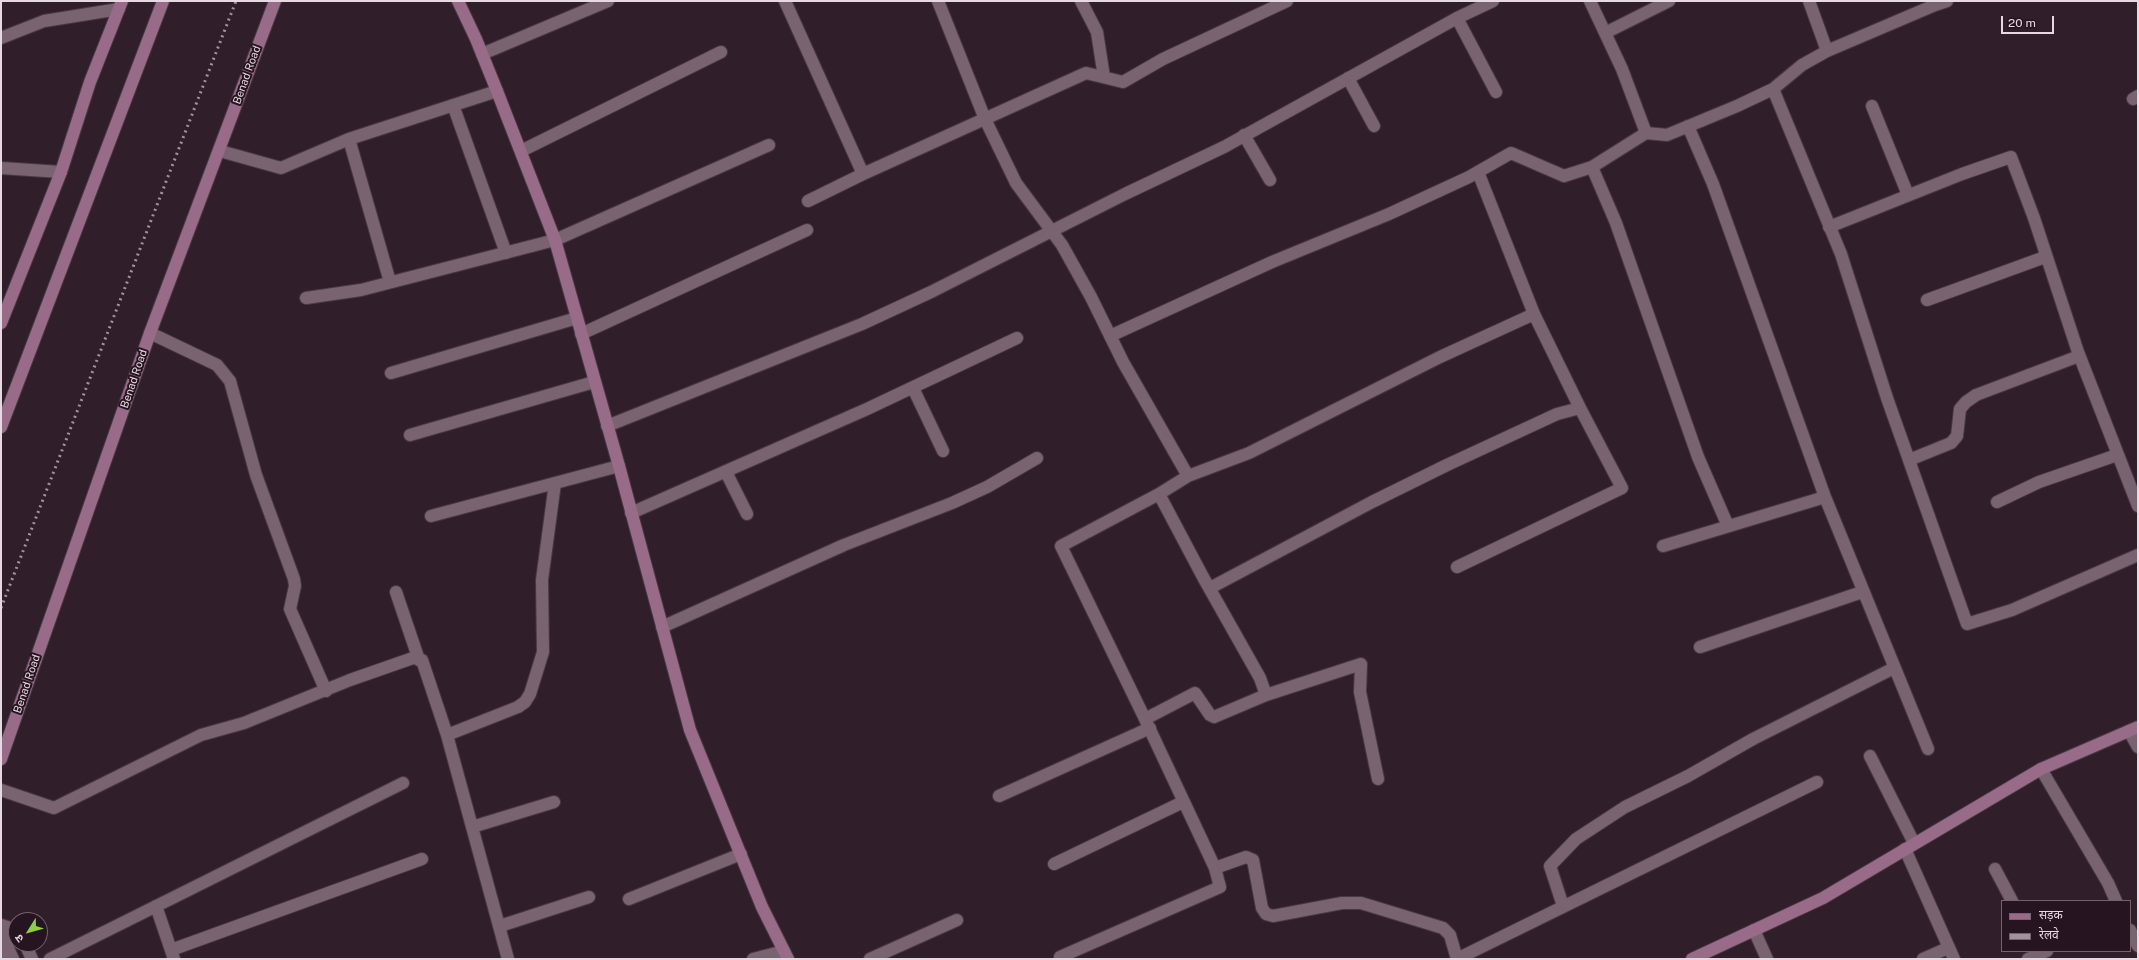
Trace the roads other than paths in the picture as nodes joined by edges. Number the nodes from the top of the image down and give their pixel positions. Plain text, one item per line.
1 (163, 1) edge
2 (275, 1) edge
3 (458, 1) edge
4 (608, 1) edge
5 (785, 1) edge
6 (938, 1) edge
7 (1081, 1) edge
8 (1287, 1) edge
9 (1493, 1) edge
10 (1590, 1) edge
11 (1669, 1) edge
12 (1809, 1) edge
13 (1947, 1) edge
14 (1935, 3) edge
15 (121, 5) edge
16 (1457, 18) junction
17 (1605, 33) junction
18 (1, 38) edge
19 (1827, 51) junction
20 (721, 52) dead end
21 (482, 54) junction
22 (1104, 77) junction
23 (1348, 78) junction
24 (1773, 89) junction
25 (497, 91) junction
26 (1496, 92) dead end
27 (453, 105) junction
28 (1872, 106) dead end
29 (985, 119) junction
30 (1374, 126) dead end
31 (1688, 126) junction
32 (1646, 133) junction
33 (1244, 134) junction
34 (349, 138) junction
35 (770, 145) dead end
36 (220, 151) junction
37 (521, 151) junction
38 (1592, 167) junction
39 (1, 168) edge
40 (61, 172) junction
41 (1478, 172) junction
42 (863, 174) junction
43 (1270, 180) dead end
44 (1908, 195) junction
45 (808, 201) dead end
46 (1829, 227) junction
47 (807, 230) dead end
48 (1052, 232) junction
49 (555, 240) junction
50 (506, 253) junction
51 (2045, 257) junction
52 (390, 282) junction
53 (306, 298) dead end
54 (1927, 300) dead end
55 (1534, 314) junction
56 (576, 318) junction
57 (1, 323) edge
58 (150, 333) junction
59 (581, 334) junction
60 (1110, 336) junction
61 (1017, 338) dead end
62 (2079, 356) junction
63 (391, 373) dead end
64 (594, 382) junction
65 (912, 388) junction
66 (1580, 408) junction
67 (607, 426) junction
68 (1, 428) edge
69 (410, 435) dead end
70 (943, 451) dead end
71 (2118, 455) junction
72 (1037, 458) dead end
73 (1909, 460) junction
74 (619, 466) junction
75 (726, 472) junction
76 (1188, 476) junction
77 (554, 483) junction
78 (1159, 494) junction
79 (1825, 497) junction
80 (1997, 502) dead end
81 (2138, 506) edge
82 (631, 513) junction
83 (747, 514) dead end
84 (431, 516) dead end
85 (1728, 526) junction
86 (1663, 546) dead end
87 (2138, 555) edge
88 (1457, 567) dead end
89 (1210, 588) junction
90 (396, 592) dead end
91 (1862, 592) junction
92 (662, 627) junction
93 (1700, 647) dead end
94 (419, 660) junction
95 (1894, 668) junction
96 (326, 691) junction
97 (1266, 695) junction
98 (1147, 724) junction
99 (2133, 729) edge
100 (447, 735) junction
101 (2138, 746) edge
102 (1928, 749) dead end
103 (1870, 756) dead end
104 (1, 759) edge
105 (2041, 769) junction
106 (1378, 779) dead end
107 (1817, 782) dead end
108 (403, 783) dead end
109 (1, 790) edge
110 (999, 796) dead end
111 (554, 802) dead end
112 (1183, 802) junction
113 (472, 827) junction
114 (1909, 846) junction
115 (741, 854) junction
116 (422, 859) dead end
117 (1054, 864) dead end
118 (1215, 868) junction
119 (1995, 869) dead end
120 (589, 897) dead end
121 (629, 899) dead end
122 (2011, 900) edge
123 (2116, 900) edge
124 (156, 906) junction
125 (1563, 906) junction
126 (957, 920) dead end
127 (500, 926) junction
128 (1754, 930) junction
129 (2131, 932) edge
130 (4, 938) edge
131 (2138, 946) edge
132 (1948, 948) junction
133 (173, 954) edge
134 (786, 955) edge
135 (1060, 957) dead end
136 (1, 959) edge
137 (13, 959) edge
138 (50, 959) edge
139 (508, 959) edge
140 (753, 959) edge
141 (870, 959) edge
142 (1457, 959) edge
143 (1692, 959) edge
144 (1767, 959) edge
145 (1923, 959) edge
146 (1954, 959) edge

1 - 68 street
2 - 36 street, Benad Road
3 - 21 street
4 - 21 street
5 - 42 street
6 - 29 street
7 - 22 street
8 - 22 street
9 - 16 street
10 - 17 street
11 - 17 street
12 - 19 street
13 - 14 street
14 - 19 street
15 - 18 street
15 - 40 street
16 - 23 street
16 - 26 street
17 - 32 street
19 - 24 street
20 - 37 street
21 - 25 street
22 - 29 street
23 - 30 street
23 - 33 street
24 - 31 street
24 - 46 street
25 - 27 street
25 - 37 street
27 - 34 street
27 - 50 street
28 - 44 street
29 - 42 street
29 - 48 street
31 - 32 street
31 - 79 street
32 - 38 street
33 - 43 street
33 - 48 street
34 - 36 street
34 - 52 street
35 - 49 street
36 - 58 street, Benad Road
37 - 49 street
38 - 41 street
38 - 85 street
39 - 40 street
40 - 57 street
41 - 55 street
41 - 60 street
42 - 45 street
44 - 46 street
44 - 51 street
46 - 73 street
47 - 59 street
48 - 60 street
48 - 67 street
49 - 50 street
49 - 56 street
50 - 52 street
51 - 54 street
51 - 62 street
52 - 53 street
55 - 66 street
55 - 76 street
56 - 59 street
56 - 63 street
58 - 96 street
58 - 104 street, Benad Road
59 - 64 street
60 - 76 street
61 - 65 street
62 - 71 street
62 - 73 street
64 - 67 street
64 - 69 street
65 - 70 street
65 - 75 street
66 - 88 street
66 - 89 street
67 - 74 street
71 - 80 street
71 - 81 street
72 - 92 street
73 - 87 street
74 - 77 street
74 - 82 street
75 - 82 street
75 - 83 street
76 - 78 street
77 - 84 street
77 - 100 street
78 - 89 street
78 - 98 street
79 - 85 street
79 - 91 street
82 - 92 street
85 - 86 street
89 - 97 street
90 - 94 street
91 - 93 street
91 - 95 street
92 - 115 street
94 - 96 street
94 - 100 street
95 - 102 street
95 - 125 street
96 - 109 street
97 - 98 street
97 - 106 street
98 - 110 street
98 - 112 street
99 - 101 street
99 - 105 street
100 - 113 street
103 - 114 street
105 - 114 street
105 - 123 street
107 - 125 street
108 - 124 street
111 - 113 street
112 - 117 street
112 - 118 street
113 - 127 street
114 - 128 street
114 - 132 street
115 - 121 street
115 - 134 street
116 - 133 street
118 - 135 street
118 - 142 street
119 - 122 street
120 - 127 street
124 - 133 street
124 - 138 street
125 - 142 street
126 - 141 street
127 - 139 street
128 - 143 street
128 - 144 street
129 - 131 street
130 - 136 street
130 - 137 street
132 - 145 street
132 - 146 street
134 - 140 street

